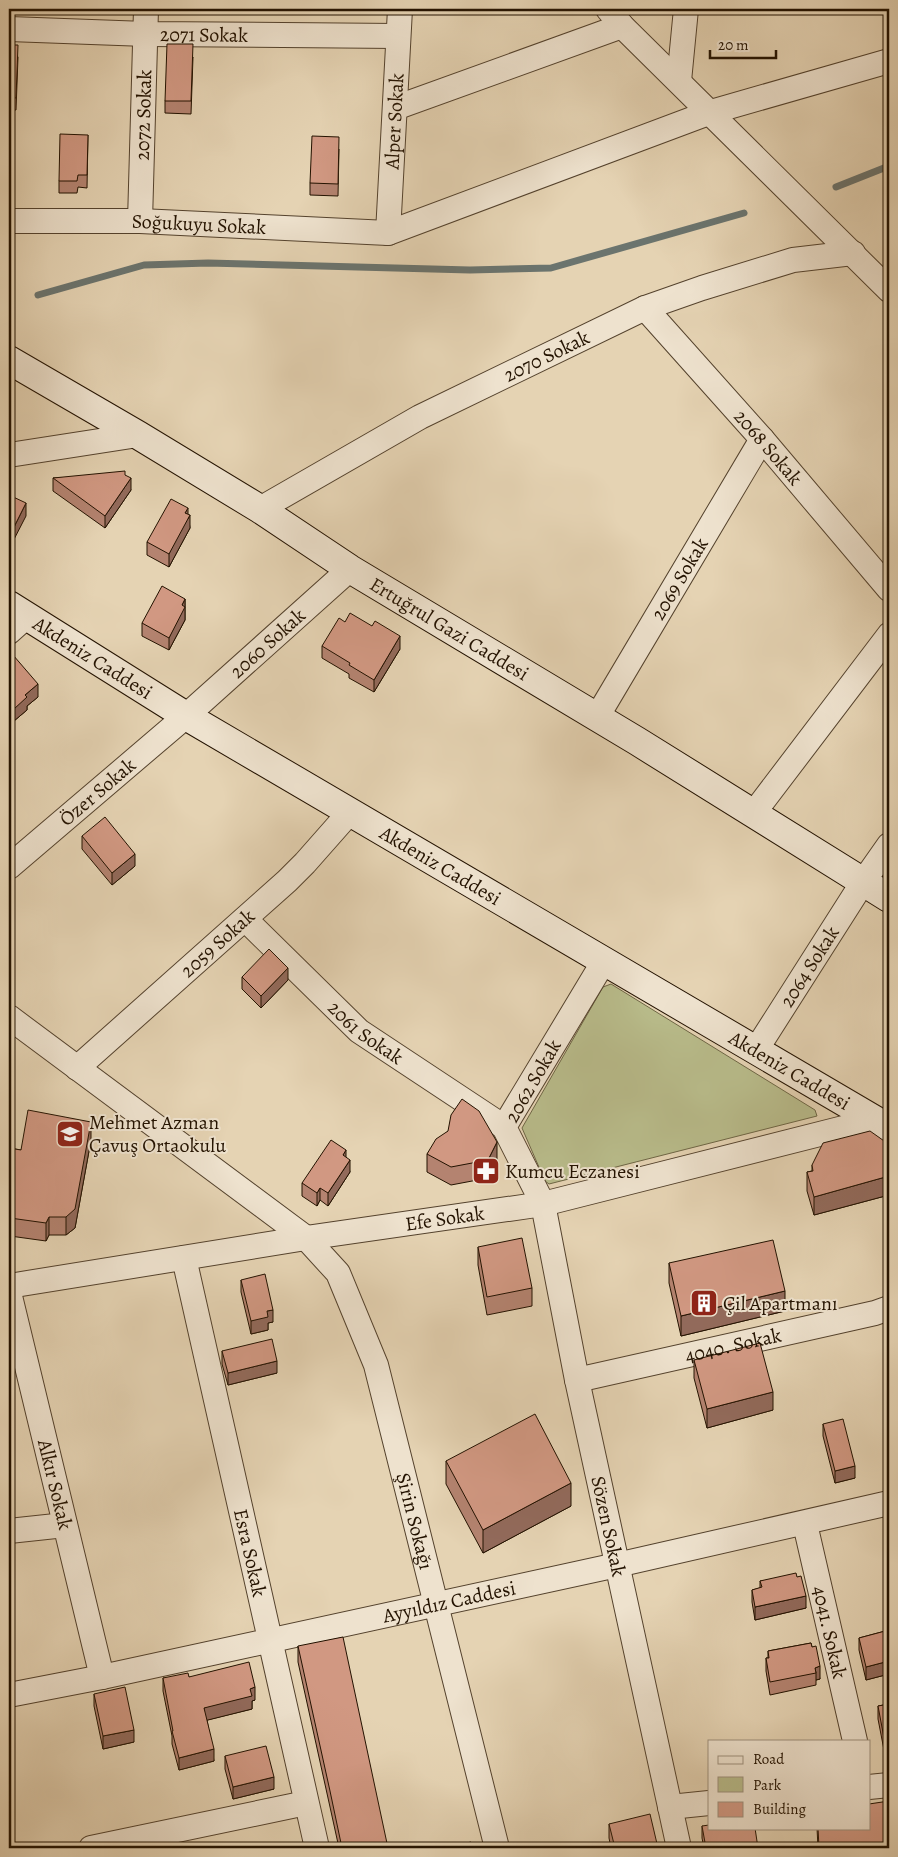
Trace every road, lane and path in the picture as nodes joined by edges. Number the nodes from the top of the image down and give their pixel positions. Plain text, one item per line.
1 (146, 9) edge
2 (400, 9) edge
3 (686, 9) edge
4 (615, 17) edge
5 (9, 30) edge
6 (146, 34) junction
7 (398, 36) junction
8 (889, 60) edge
9 (679, 81) junction
10 (395, 108) junction
11 (711, 112) junction
12 (9, 221) edge
13 (140, 221) junction
14 (388, 233) junction
15 (853, 253) junction
16 (884, 279) edge
17 (645, 308) junction
18 (9, 360) edge
19 (138, 435) junction
20 (762, 439) junction
21 (9, 455) edge
22 (260, 509) junction
23 (350, 569) junction
24 (889, 589) edge
25 (15, 618) edge
26 (889, 634) edge
27 (186, 716) junction
28 (597, 717) junction
29 (350, 812) junction
30 (753, 814) junction
31 (889, 845) edge
32 (9, 867) edge
33 (863, 882) junction
34 (889, 898) edge
35 (245, 920) junction
36 (604, 961) junction
37 (9, 1017) edge
38 (756, 1050) junction
39 (77, 1068) junction
40 (882, 1126) edge
41 (504, 1127) junction
42 (542, 1204) junction
43 (306, 1238) junction
44 (184, 1258) junction
45 (9, 1286) edge
46 (9, 1292) edge
47 (889, 1308) edge
48 (18, 1368) edge
49 (577, 1380) junction
50 (889, 1504) edge
51 (805, 1524) junction
52 (65, 1525) junction
53 (9, 1531) edge
54 (617, 1565) junction
55 (437, 1604) junction
56 (270, 1639) junction
57 (102, 1677) junction
58 (9, 1695) edge
59 (855, 1740) edge
60 (889, 1785) edge
61 (870, 1787) edge
62 (306, 1803) junction
63 (708, 1803) edge
64 (670, 1807) junction
65 (91, 1848) edge
66 (317, 1848) edge
67 (498, 1848) edge
68 (679, 1848) edge

1 - 6 street, 2072 Sokak
2 - 7 street, Alper Sokak
3 - 9 street
4 - 9 street
4 - 10 street
5 - 6 street, 2071 Sokak
6 - 7 street, 2071 Sokak
6 - 13 street, 2072 Sokak
7 - 10 street, Alper Sokak
8 - 11 street
9 - 11 street
10 - 14 street, Alper Sokak
11 - 14 street
11 - 15 street
12 - 13 street, Soğukuyu Sokak
13 - 14 street, Soğukuyu Sokak
15 - 16 street
15 - 17 street, 2070 Sokak
17 - 20 street, 2068 Sokak
17 - 22 street, 2070 Sokak
18 - 19 main road, Ertuğrul Gazi Caddesi
19 - 21 street
19 - 22 main road, Ertuğrul Gazi Caddesi
20 - 24 street, 2068 Sokak
20 - 28 street, 2069 Sokak
22 - 23 main road, Ertuğrul Gazi Caddesi
23 - 27 street, 2060 Sokak
23 - 28 main road, Ertuğrul Gazi Caddesi
25 - 27 main road, Akdeniz Caddesi
26 - 30 street
27 - 29 main road, Akdeniz Caddesi
27 - 32 street, Özer Sokak
28 - 30 main road, Ertuğrul Gazi Caddesi
29 - 35 street, 2059 Sokak
29 - 36 main road, Akdeniz Caddesi
30 - 33 main road, Ertuğrul Gazi Caddesi
31 - 33 street, 2064 Sokak
33 - 34 main road, Ertuğrul Gazi Caddesi
33 - 38 street, 2064 Sokak
35 - 39 street, 2059 Sokak
35 - 41 street, 2061 Sokak
36 - 38 main road, Akdeniz Caddesi
36 - 41 street, 2062 Sokak
37 - 39 street, Şirin Sokağı
38 - 40 main road, Akdeniz Caddesi
39 - 43 street, Şirin Sokağı
40 - 42 street, Efe Sokak
41 - 42 street, 2062 Sokak
42 - 43 street, Efe Sokak
42 - 49 street, Sözen Sokak
43 - 44 street, Efe Sokak
43 - 55 street, Şirin Sokağı
44 - 45 street, Efe Sokak
44 - 56 street, Esra Sokak
46 - 48 street, Alkır Sokak
47 - 49 street, 4040. Sokak
48 - 52 street, Alkır Sokak
49 - 54 street, Sözen Sokak
50 - 51 street, Ayyıldız Caddesi
51 - 54 street, Ayyıldız Caddesi
51 - 59 street, 4041. Sokak
52 - 53 street
52 - 57 street, Alkır Sokak
54 - 55 street, Ayyıldız Caddesi
54 - 64 street, Sözen Sokak
55 - 56 street, Ayyıldız Caddesi
55 - 67 street, Şirin Sokağı
56 - 57 street, Ayyıldız Caddesi
56 - 62 street, Esra Sokak
57 - 58 street, Ayyıldız Caddesi
60 - 61 street
62 - 65 street
62 - 66 street, Esra Sokak
63 - 64 street
64 - 68 street, Sözen Sokak

